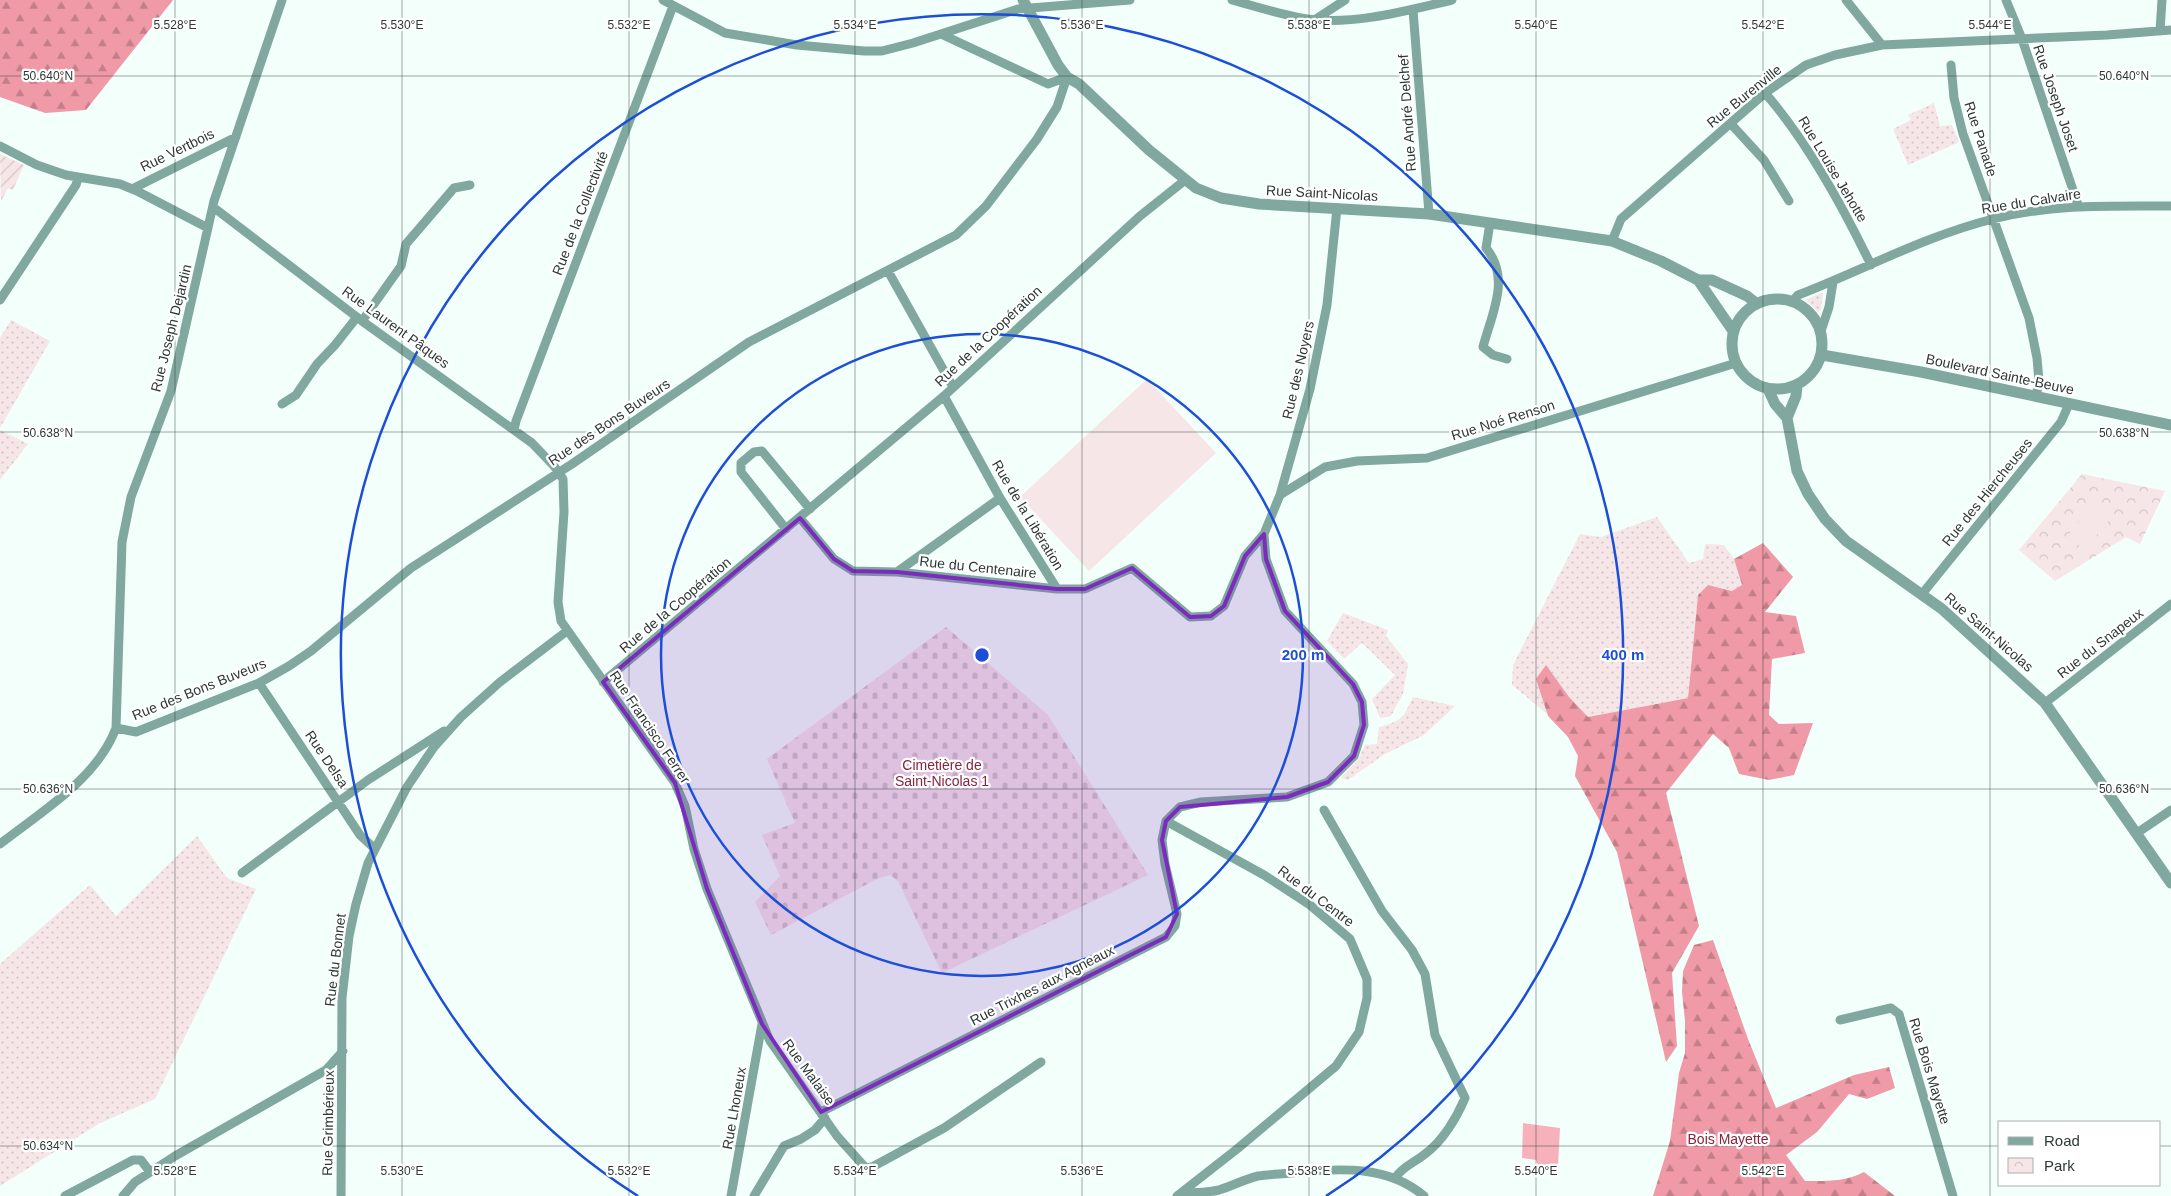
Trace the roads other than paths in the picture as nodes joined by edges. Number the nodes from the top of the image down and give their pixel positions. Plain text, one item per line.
1 (282, 0) edge
2 (663, 0) edge
3 (1130, 0) edge
4 (1232, 0) edge
5 (1345, 0) edge
6 (1452, 0) edge
7 (1846, 0) edge
8 (2006, 0) edge
9 (2162, 0) edge
10 (1025, 4) edge
11 (673, 6) junction
12 (1413, 10) junction
13 (1316, 19) junction
14 (2171, 30) edge
15 (2160, 31) junction
16 (941, 34) junction
17 (2022, 39) junction
18 (1882, 45) junction
19 (1951, 65) dead end
20 (1067, 77) junction
21 (1765, 92) junction
22 (1731, 124) junction
23 (236, 137) junction
24 (0, 146) edge
25 (78, 178) junction
26 (1184, 181) junction
27 (470, 186) dead end
28 (132, 189) junction
29 (1789, 201) dead end
30 (2078, 205) junction
31 (2171, 206) edge
32 (212, 207) junction
33 (1332, 208) junction
34 (1429, 214) junction
35 (1994, 218) junction
36 (1490, 223) junction
37 (208, 228) junction
38 (1612, 241) junction
39 (1871, 265) junction
40 (888, 271) junction
41 (1698, 280) junction
42 (1833, 282) junction
43 (0, 300) edge
44 (1793, 301) junction
45 (1756, 304) junction
46 (360, 319) junction
47 (1734, 331) junction
48 (1822, 331) junction
49 (1822, 355) junction
50 (1507, 359) dead end
51 (1736, 363) junction
52 (1797, 386) junction
53 (953, 387) junction
54 (1768, 389) junction
55 (944, 396) junction
56 (2036, 397) junction
57 (282, 404) dead end
58 (2069, 404) junction
59 (1787, 418) junction
60 (2171, 426) edge
61 (514, 430) junction
62 (559, 473) junction
63 (1280, 495) junction
64 (1000, 498) junction
65 (810, 509) junction
66 (800, 518) junction
67 (786, 528) junction
68 (1264, 534) junction
69 (897, 572) junction
70 (1057, 589) junction
71 (1922, 594) junction
72 (2171, 604) edge
73 (567, 631) junction
74 (603, 682) junction
75 (258, 683) junction
76 (2045, 703) junction
77 (116, 728) junction
78 (450, 729) junction
79 (339, 801) junction
80 (1324, 810) dead end
81 (2171, 810) edge
82 (1166, 821) junction
83 (2137, 833) junction
84 (0, 844) edge
85 (375, 849) junction
86 (242, 872) dead end
87 (2171, 882) edge
88 (1840, 1020) dead end
89 (762, 1024) junction
90 (343, 1051) junction
91 (1041, 1062) dead end
92 (823, 1115) junction
93 (150, 1172) junction
94 (1395, 1178) junction
95 (1179, 1195) edge
96 (65, 1196) edge
97 (123, 1196) edge
98 (342, 1196) edge
99 (731, 1196) edge
100 (754, 1196) edge
101 (1424, 1196) edge
102 (1953, 1196) edge

1 - 23 street, Rue Joseph Dejardin
2 - 11 street
3 - 10 street
4 - 13 street
5 - 13 street
6 - 12 street
7 - 18 street
8 - 17 street, Rue Joseph Joset
9 - 15 street
10 - 16 street
10 - 20 street, Rue Saint-Nicolas
11 - 16 street
11 - 61 street, Rue de la Collectivité
12 - 13 street
12 - 34 street, Rue André Delchef
14 - 15 street, Rue Burenville
15 - 17 street, Rue Burenville
16 - 20 street
17 - 18 street, Rue Burenville
17 - 30 street, Rue Joseph Joset
18 - 21 street, Rue Burenville
19 - 35 street, Rue Panade
20 - 26 street, Rue Saint-Nicolas
20 - 40 street, Rue des Bons Buveurs
21 - 22 street, Rue Burenville
21 - 39 street, Rue Louise Jehotte
22 - 29 street
22 - 38 street, Rue Burenville
23 - 28 street, Rue Vertbois
23 - 32 street, Rue Joseph Dejardin
24 - 25 street, Rue Vertbois
25 - 28 street, Rue Vertbois
25 - 43 street
26 - 33 street, Rue Saint-Nicolas
26 - 53 street, Rue de la Coopération
27 - 46 street
28 - 37 street, Rue Vertbois
30 - 31 street, Rue du Calvaire
30 - 35 street, Rue du Calvaire
32 - 37 street, Rue Joseph Dejardin
32 - 46 street, Rue Laurent Pâques
33 - 34 street, Rue Saint-Nicolas
33 - 63 street, Rue des Noyers
34 - 36 street, Rue Saint-Nicolas
35 - 39 street, Rue du Calvaire
35 - 56 street, Rue Panade
36 - 38 street, Rue Saint-Nicolas
36 - 50 street
37 - 77 street, Rue Joseph Dejardin
38 - 41 street, Rue Saint-Nicolas
39 - 42 street, Rue du Calvaire
40 - 53 street
40 - 62 street, Rue des Bons Buveurs
41 - 45 street, Rue Saint-Nicolas
41 - 47 street, Rue Saint-Nicolas
42 - 44 street, Rue du Calvaire
42 - 48 street
44 - 45 street
44 - 48 street
45 - 47 street
46 - 57 street
46 - 61 street, Rue Laurent Pâques
47 - 51 street
48 - 49 street
49 - 52 street
49 - 56 street, Boulevard Sainte-Beuve
51 - 54 street
51 - 63 street, Rue Noé Renson
52 - 54 street
52 - 59 street
53 - 55 street, Rue de la Coopération
54 - 59 street, Rue Saint-Nicolas
55 - 64 street, Rue de la Libération
55 - 65 street, Rue de la Coopération
56 - 58 street, Boulevard Sainte-Beuve
58 - 60 street, Boulevard Sainte-Beuve
58 - 71 street, Rue des Hiercheuses
59 - 71 street, Rue Saint-Nicolas
61 - 62 street, Rue Laurent Pâques
62 - 73 street, Rue Francisco Ferrer
62 - 75 street, Rue des Bons Buveurs
63 - 68 street, Rue des Noyers
64 - 69 street, Rue du Centenaire
64 - 70 street, Rue de la Libération
65 - 66 street, Rue de la Coopération
65 - 67 street
66 - 67 street, Rue de la Coopération
66 - 69 street, Rue du Centenaire
67 - 74 street, Rue de la Coopération
68 - 70 street, Rue de la Libération
68 - 82 street
69 - 70 street, Rue du Centenaire
71 - 76 street, Rue Saint-Nicolas
72 - 76 street, Rue du Snapeux
73 - 74 street, Rue Francisco Ferrer
73 - 78 street, Rue du Bonnet
74 - 89 street, Rue Francisco Ferrer
75 - 77 street, Rue des Bons Buveurs
75 - 79 street, Rue Delsa
76 - 83 street, Rue Saint-Nicolas
77 - 84 street
78 - 79 street, Rue du Bonnet
78 - 85 street, Rue du Bonnet
79 - 85 street, Rue Delsa
79 - 86 street, Rue du Bonnet
80 - 94 street
81 - 83 street
82 - 92 street, Rue Trixhes aux Agneaux
82 - 95 street, Rue du Centre
83 - 87 street, Rue Saint-Nicolas
85 - 90 street, Rue du Bonnet
88 - 102 street, Rue Bois Mayette
89 - 92 street, Rue Malaise
89 - 99 street, Rue Lhoneux
90 - 93 street
90 - 98 street, Rue Grimbérieux
91 - 92 street, Rue Malaise
92 - 100 street, Rue Trixhes aux Agneaux
93 - 96 street
93 - 97 street
94 - 95 street
94 - 101 street

